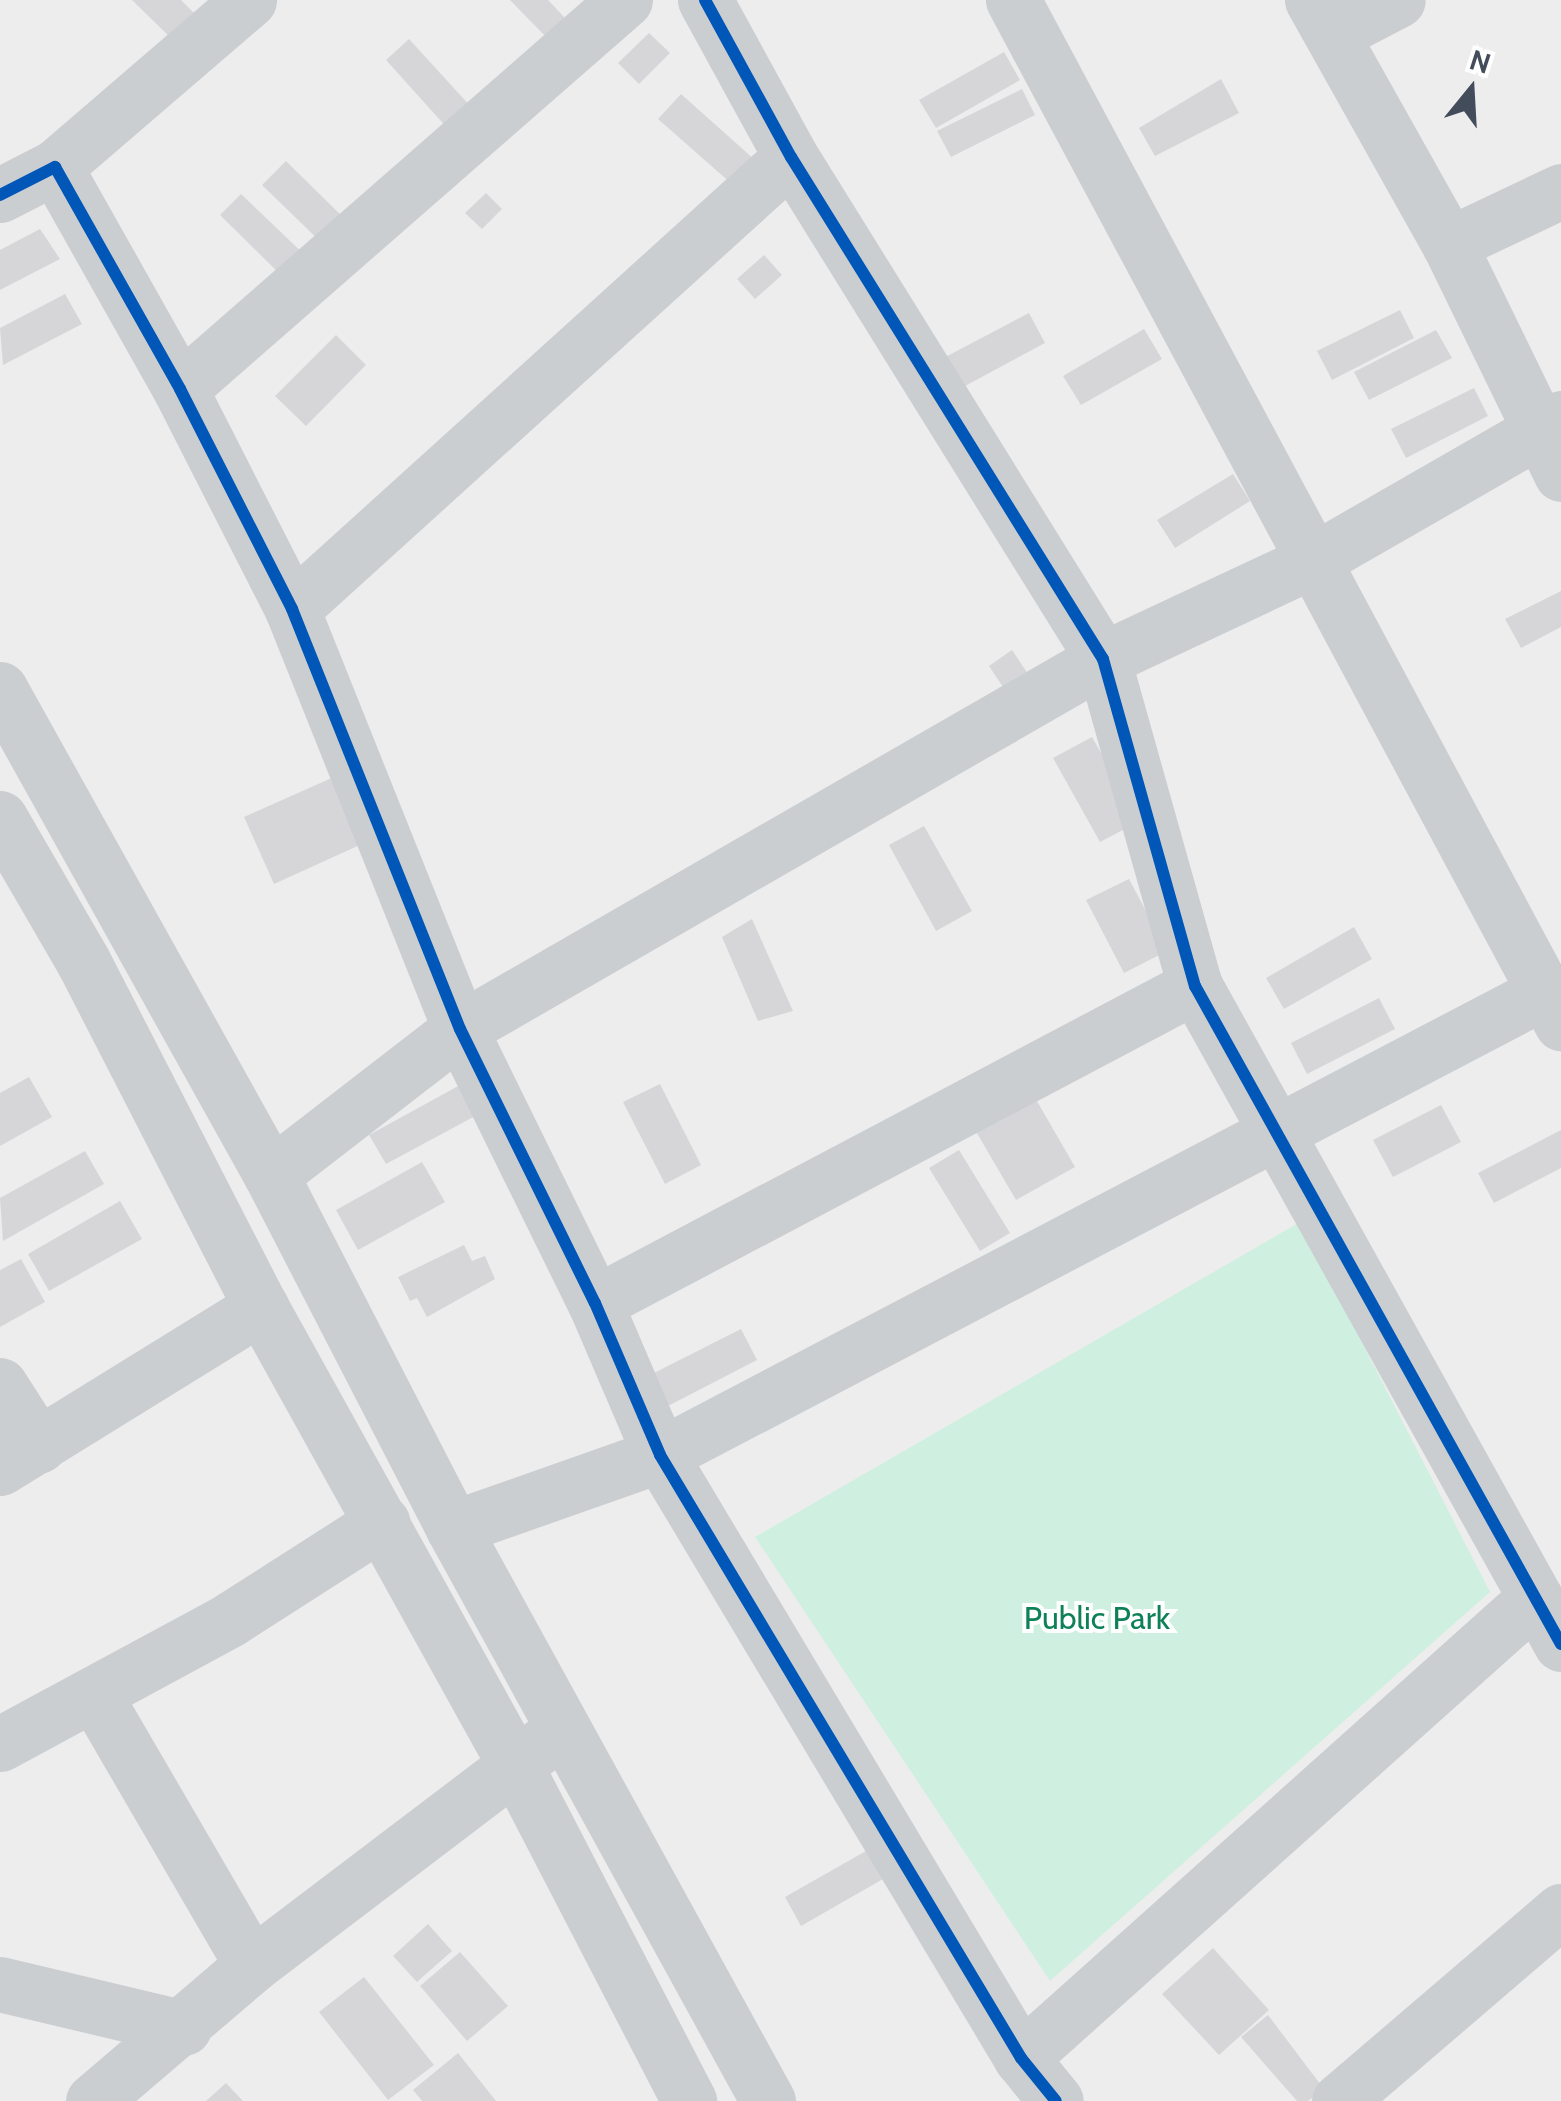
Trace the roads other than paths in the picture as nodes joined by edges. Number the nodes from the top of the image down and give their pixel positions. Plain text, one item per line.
1 (249, 0) edge
2 (625, 0) edge
3 (705, 0) edge
4 (1013, 0) edge
5 (1398, 0) edge
6 (1322, 17) edge
7 (791, 157) junction
8 (55, 167) junction
9 (1561, 191) edge
10 (0, 194) edge
11 (1449, 244) junction
12 (180, 389) junction
13 (1553, 441) edge
14 (1314, 560) junction
15 (292, 609) junction
16 (1102, 659) junction
17 (0, 689) edge
18 (0, 818) edge
19 (20, 901) edge
20 (1196, 986) junction
21 (1553, 1007) edge
22 (460, 1028) junction
23 (1280, 1134) junction
24 (271, 1174) junction
25 (595, 1304) junction
26 (261, 1307) junction
27 (0, 1385) edge
28 (660, 1455) junction
29 (20, 1457) edge
30 (382, 1522) junction
31 (453, 1528) junction
32 (1548, 1621) edge
33 (94, 1694) junction
34 (567, 1730) junction
35 (0, 1744) edge
36 (514, 1763) junction
37 (1561, 1911) edge
38 (252, 1966) junction
39 (0, 1984) edge
40 (184, 2028) junction
41 (1021, 2058) junction
42 (93, 2101) edge
43 (689, 2101) edge
44 (768, 2101) edge
45 (1056, 2101) edge
46 (1339, 2101) edge

1 - 8 street
2 - 12 street
3 - 7 street
4 - 14 street
5 - 6 street
6 - 11 street
7 - 15 street
7 - 16 street
8 - 10 street
8 - 12 street
9 - 11 street
11 - 13 street
12 - 15 street
13 - 14 street
14 - 16 street
14 - 21 street
15 - 22 street
16 - 20 street
16 - 22 street
17 - 24 street
18 - 19 street
19 - 26 street
20 - 23 street
20 - 25 street
21 - 23 street
22 - 24 street
22 - 25 street
23 - 28 street
23 - 32 street
24 - 31 street
25 - 28 street
26 - 29 street
26 - 30 street
27 - 29 street
28 - 31 street
28 - 41 street
30 - 33 street
30 - 36 street
31 - 34 street
32 - 41 street
33 - 35 street
33 - 38 street
34 - 36 street
34 - 44 street
36 - 38 street
36 - 43 street
37 - 46 street
38 - 40 street
39 - 40 street
40 - 42 street
41 - 45 street

